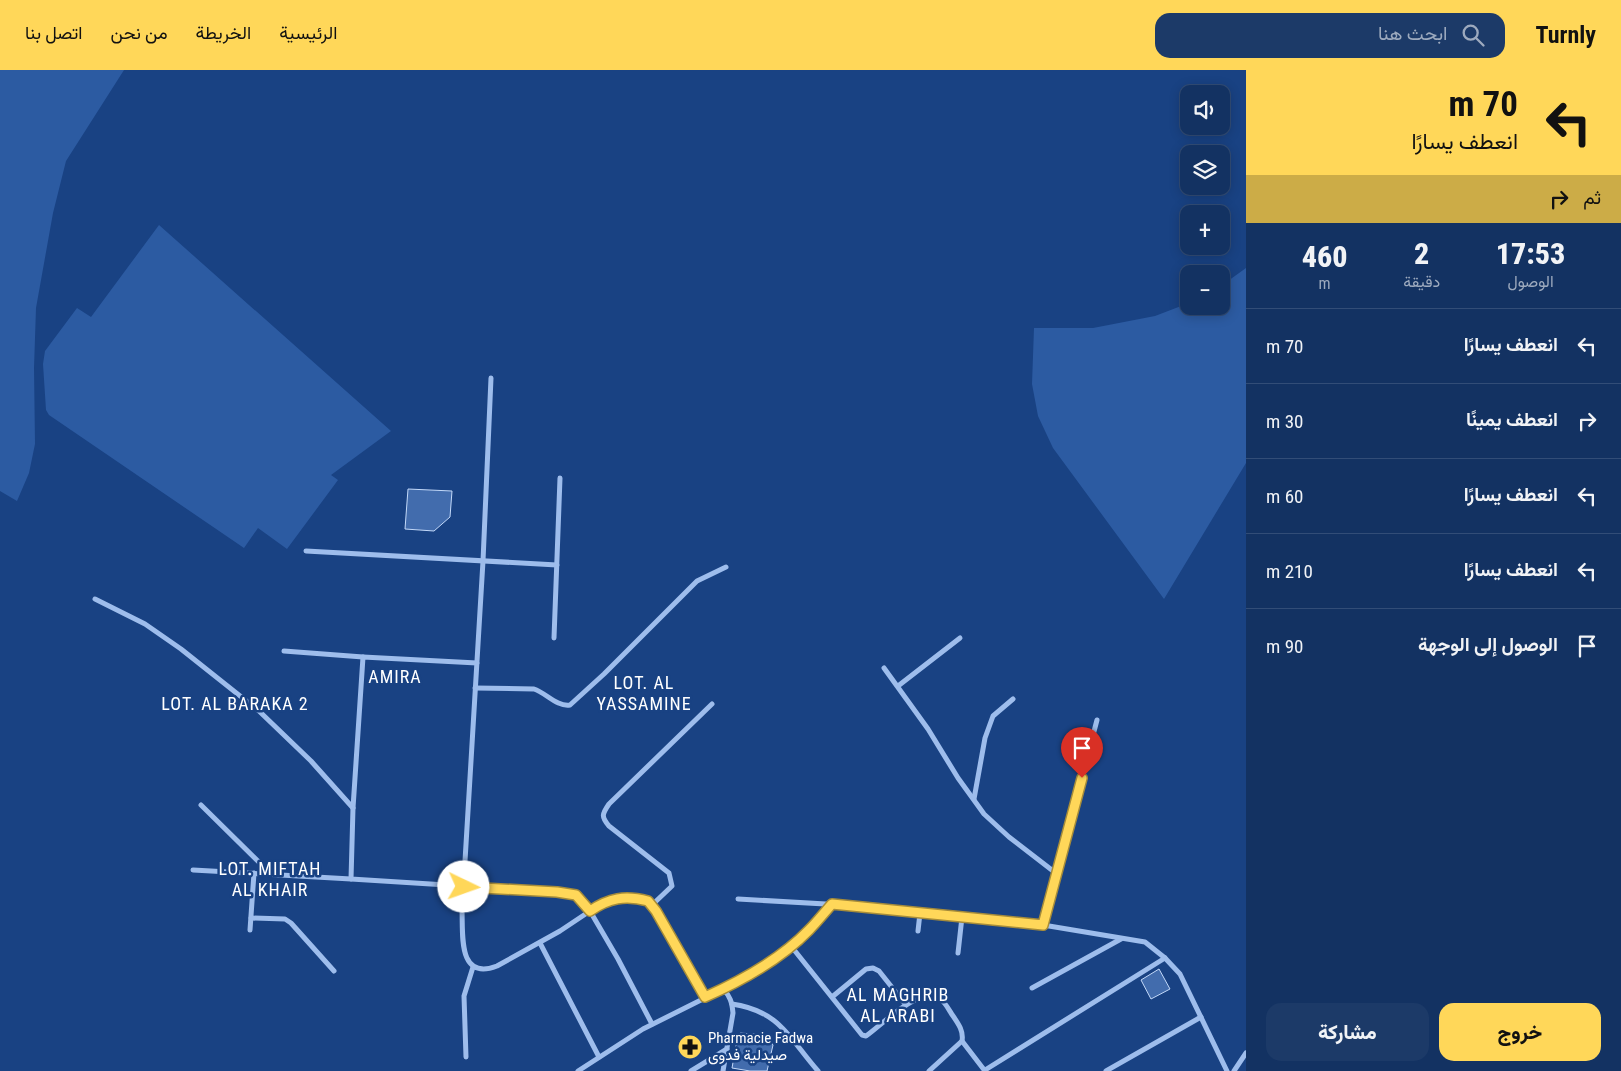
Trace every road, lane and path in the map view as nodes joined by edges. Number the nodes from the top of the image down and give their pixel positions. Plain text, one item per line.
1 (491, 378) dead end
2 (560, 478) dead end
3 (306, 551) dead end
4 (483, 561) junction
5 (557, 565) junction
6 (726, 567) dead end
7 (95, 599) dead end
8 (554, 638) dead end
9 (960, 638) dead end
10 (284, 651) dead end
11 (363, 657) junction
12 (477, 663) junction
13 (884, 668) dead end
14 (898, 686) junction
15 (475, 688) junction
16 (1013, 699) dead end
17 (712, 704) dead end
18 (1097, 720) dead end
19 (974, 799) junction
20 (201, 805) dead end
21 (353, 808) junction
22 (193, 870) dead end
23 (254, 873) junction
24 (271, 874) junction
25 (1056, 874) junction
26 (351, 879) junction
27 (464, 887) junction
28 (738, 898) dead end
29 (832, 904) junction
30 (652, 905) junction
31 (590, 911) junction
32 (920, 913) junction
33 (962, 917) junction
34 (251, 918) junction
35 (1043, 925) junction
36 (250, 930) dead end
37 (918, 931) dead end
38 (1122, 938) junction
39 (540, 942) junction
40 (791, 946) junction
41 (958, 952) dead end
42 (1165, 958) junction
43 (473, 966) junction
44 (334, 971) dead end
45 (1032, 988) dead end
46 (723, 989) junction
47 (705, 997) junction
48 (832, 997) junction
49 (732, 1004) junction
50 (906, 1005) junction
51 (1201, 1017) junction
52 (652, 1024) junction
53 (962, 1041) junction
54 (727, 1049) junction
55 (1246, 1053) edge
56 (466, 1057) dead end
57 (599, 1057) junction
58 (985, 1070) edge
59 (578, 1071) edge
60 (691, 1071) edge
61 (723, 1071) edge
62 (818, 1071) edge
63 (929, 1071) edge
64 (1106, 1071) edge
65 (1227, 1071) edge
66 (1234, 1071) edge

1 - 4 street
2 - 5 street
3 - 4 street
4 - 5 street
4 - 12 street
5 - 8 street
6 - 15 street
7 - 21 street
9 - 14 street
10 - 11 street
11 - 12 street
11 - 21 street
12 - 15 street
13 - 14 street
14 - 19 street
15 - 27 street
16 - 19 street
17 - 30 street
18 - 25 street
19 - 25 street
20 - 24 street
21 - 26 street
22 - 23 street
23 - 24 street
23 - 34 street
24 - 26 street
25 - 35 street
26 - 27 street
27 - 31 street
27 - 43 street
28 - 29 street
29 - 32 street
29 - 40 street
30 - 31 street
30 - 47 street
31 - 39 street
31 - 52 street
32 - 33 street
32 - 37 street
33 - 35 street
33 - 41 street
34 - 36 street
34 - 44 street
35 - 38 street
38 - 42 street
38 - 45 street
39 - 43 street
39 - 57 street
40 - 46 street
40 - 48 street
42 - 51 street
42 - 58 street
43 - 56 street
46 - 47 street
46 - 49 street
47 - 52 street
48 - 50 street
48 - 50 street
49 - 54 street
49 - 62 street
50 - 53 street
51 - 64 street
51 - 65 street
52 - 57 street
53 - 58 street
53 - 63 street
54 - 60 street
54 - 61 street
55 - 66 street
57 - 59 street

